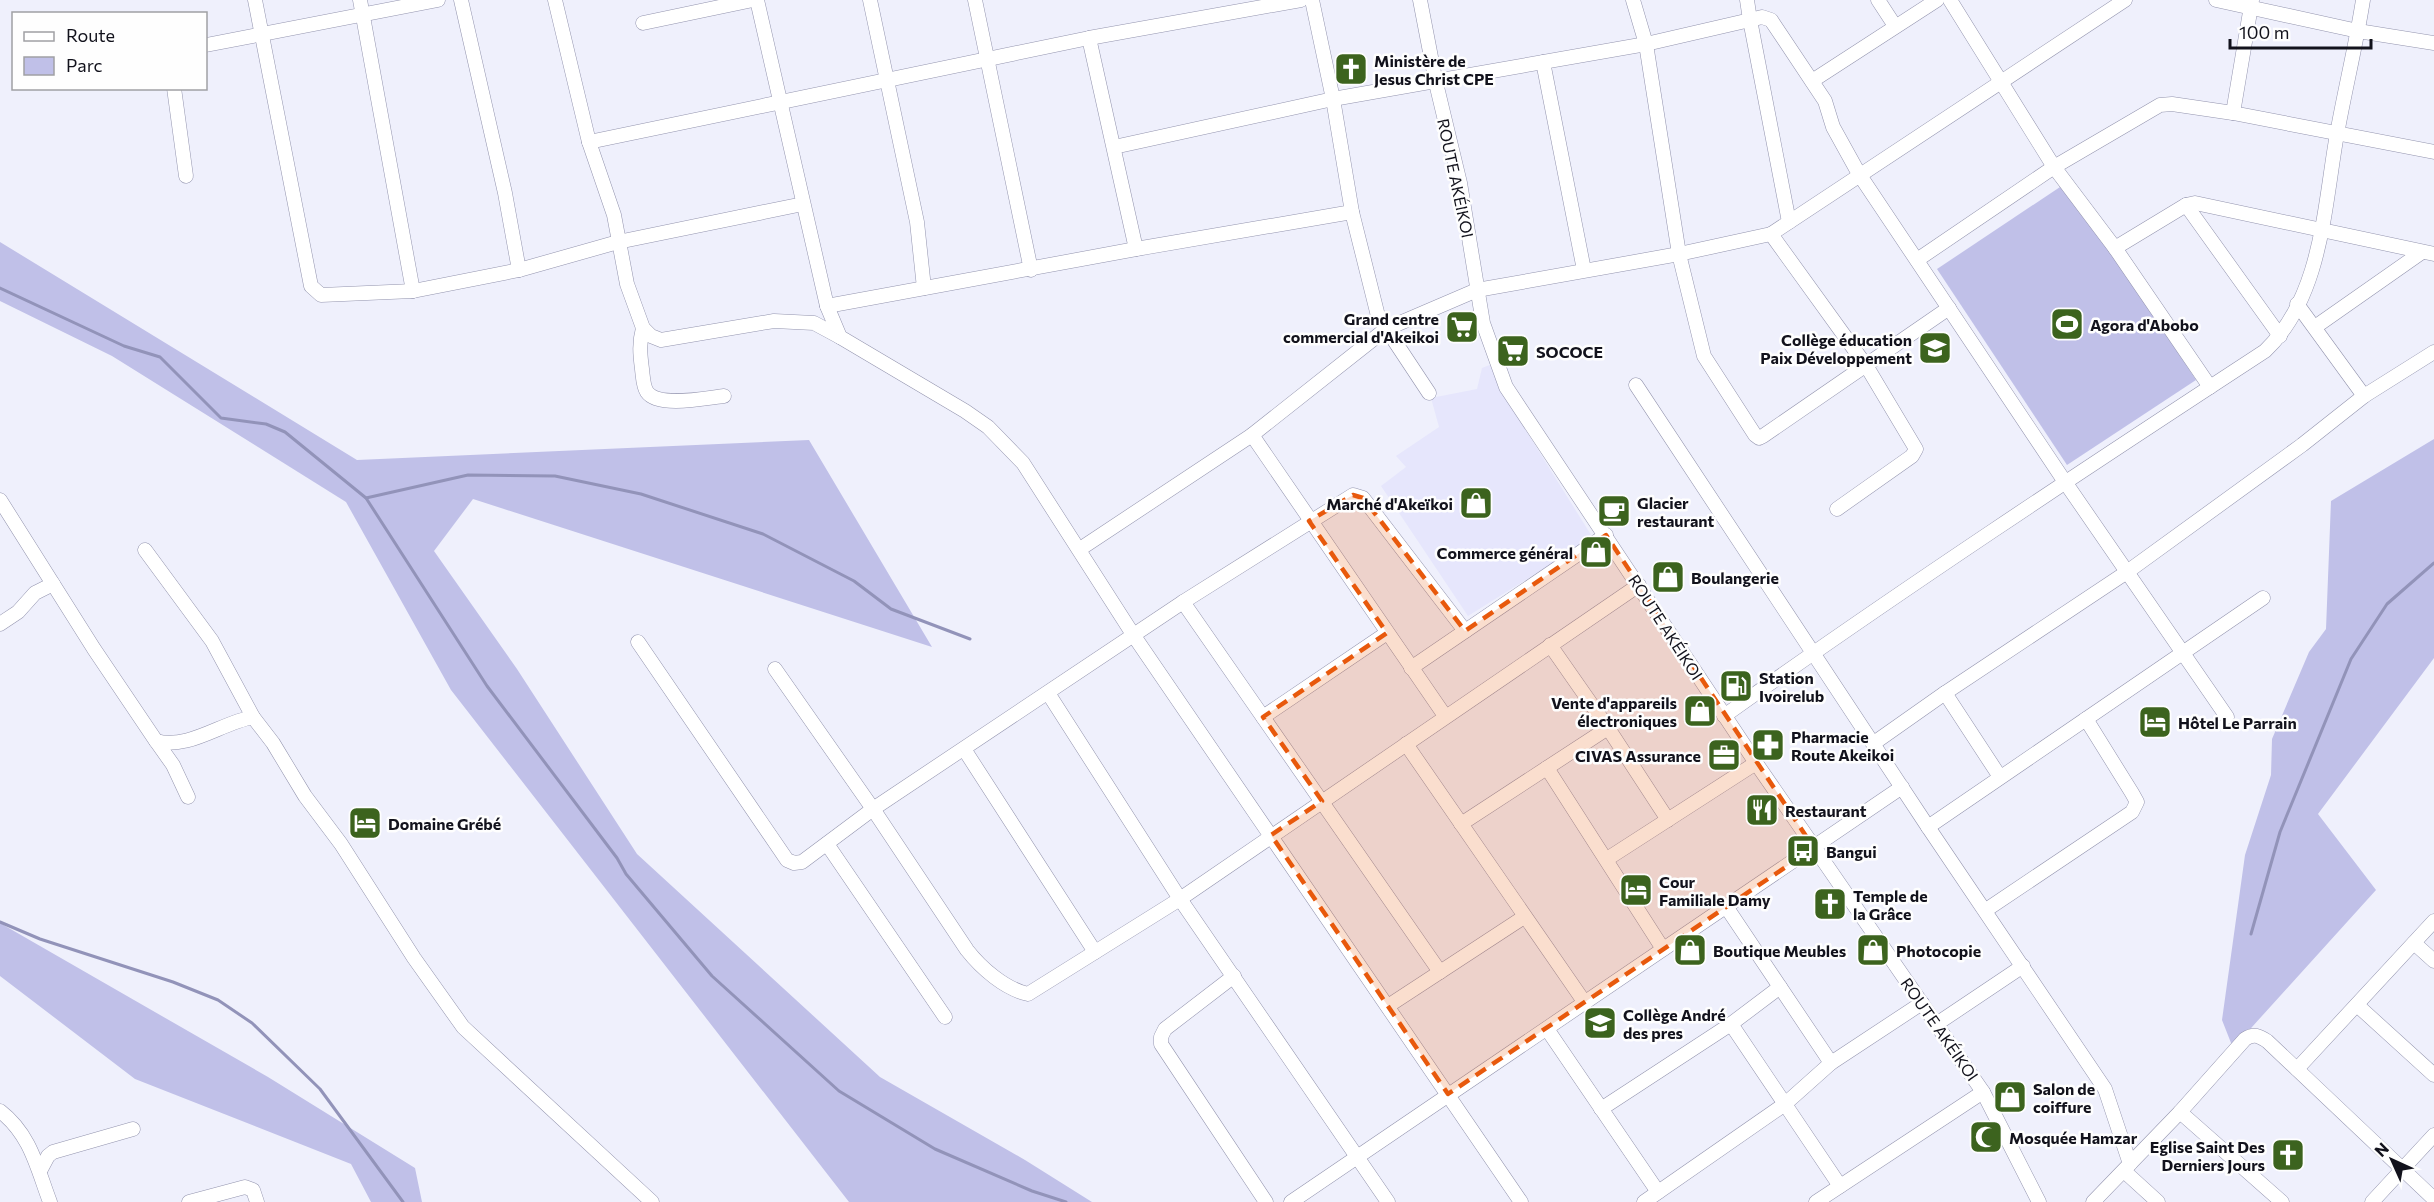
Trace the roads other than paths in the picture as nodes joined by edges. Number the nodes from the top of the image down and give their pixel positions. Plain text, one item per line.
1 (255, 0) edge
2 (360, 0) edge
3 (438, 0) edge
4 (461, 0) edge
5 (555, 0) edge
6 (755, 0) edge
7 (870, 0) edge
8 (975, 0) edge
9 (1301, 0) edge
10 (1312, 0) edge
11 (1420, 0) edge
12 (1633, 0) edge
13 (1747, 0) edge
14 (1878, 0) edge
15 (1936, 0) edge
16 (1950, 0) edge
17 (2126, 0) edge
18 (2216, 0) edge
19 (2363, 0) edge
20 (2252, 4) edge
21 (363, 16) junction
22 (1750, 20) junction
23 (643, 23) dead end
24 (1895, 26) junction
25 (2358, 31) junction
26 (262, 33) junction
27 (1089, 38) junction
28 (2434, 43) edge
29 (1646, 44) junction
30 (207, 45) edge
31 (987, 58) junction
32 (1543, 62) junction
33 (888, 79) junction
34 (1812, 81) junction
35 (1436, 82) junction
36 (1999, 82) junction
37 (174, 90) edge
38 (1333, 99) junction
39 (779, 102) junction
40 (2233, 113) junction
41 (2337, 134) junction
42 (589, 142) junction
43 (1114, 147) junction
44 (2434, 152) edge
45 (2054, 167) junction
46 (1859, 174) junction
47 (186, 176) dead end
48 (803, 204) junction
49 (2186, 205) junction
50 (1352, 212) junction
51 (1789, 222) junction
52 (2321, 232) junction
53 (1771, 234) junction
54 (618, 242) junction
55 (2115, 248) junction
56 (1136, 249) junction
57 (2428, 253) edge
58 (1679, 254) junction
59 (1917, 260) junction
60 (519, 270) junction
61 (1031, 270) junction
62 (1584, 270) junction
63 (924, 288) junction
64 (1478, 290) junction
65 (412, 291) junction
66 (2297, 304) junction
67 (827, 306) junction
68 (1949, 308) junction
69 (2314, 327) junction
70 (643, 328) junction
71 (1386, 329) junction
72 (2280, 336) junction
73 (840, 337) junction
74 (2434, 352) edge
75 (1867, 367) junction
76 (1636, 385) dead end
77 (2210, 387) junction
78 (1429, 393) dead end
79 (724, 396) dead end
80 (2364, 396) junction
81 (1252, 435) junction
82 (2065, 482) junction
83 (0, 501) edge
84 (1837, 509) dead end
85 (1309, 521) junction
86 (1606, 536) junction
87 (1080, 549) junction
88 (145, 550) dead end
89 (2127, 572) junction
90 (53, 584) junction
91 (1639, 585) junction
92 (2263, 598) dead end
93 (1183, 602) junction
94 (0, 624) edge
95 (1465, 632) junction
96 (1387, 633) junction
97 (1134, 636) junction
98 (638, 642) dead end
99 (1550, 645) junction
100 (1814, 652) junction
101 (2182, 652) junction
102 (1411, 668) junction
103 (775, 669) dead end
104 (1048, 693) junction
105 (1945, 693) junction
106 (1445, 716) junction
107 (1724, 716) junction
108 (253, 717) junction
109 (1263, 717) junction
110 (2227, 717) dead end
111 (2086, 719) junction
112 (1608, 728) junction
113 (156, 741) junction
114 (1874, 743) junction
115 (1406, 744) junction
116 (964, 749) junction
117 (1756, 763) junction
118 (1547, 768) junction
119 (2000, 777) junction
120 (1902, 787) junction
121 (188, 797) dead end
122 (1322, 801) junction
123 (873, 809) junction
124 (1668, 820) junction
125 (1461, 824) junction
126 (1928, 827) junction
127 (1271, 835) junction
128 (827, 844) junction
129 (1814, 848) junction
130 (1607, 859) junction
131 (1180, 899) junction
132 (1726, 908) junction
133 (1986, 910) junction
134 (1524, 917) junction
135 (2434, 921) edge
136 (2414, 943) junction
137 (1663, 949) junction
138 (1095, 952) junction
139 (2434, 962) edge
140 (2023, 966) junction
141 (1440, 972) junction
142 (1234, 976) junction
143 (1780, 987) junction
144 (1585, 1003) junction
145 (1922, 1003) junction
146 (2357, 1005) junction
147 (1388, 1006) junction
148 (945, 1017) dead end
149 (1938, 1023) junction
150 (1731, 1024) junction
151 (1547, 1029) junction
152 (1831, 1063) junction
153 (2296, 1069) junction
154 (2434, 1076) edge
155 (1983, 1092) junction
156 (1448, 1094) junction
157 (1785, 1104) junction
158 (1600, 1109) junction
159 (0, 1111) edge
160 (2180, 1112) junction
161 (134, 1129) dead end
162 (2434, 1135) edge
163 (1358, 1157) junction
164 (2127, 1167) junction
165 (2402, 1170) junction
166 (40, 1171) junction
167 (1840, 1186) junction
168 (1658, 1192) junction
169 (2434, 1199) edge
170 (50, 1202) edge
171 (189, 1202) edge
172 (257, 1202) edge
173 (652, 1202) edge
174 (1266, 1202) edge
175 (1291, 1202) edge
176 (1388, 1202) edge
177 (1521, 1202) edge
178 (1644, 1202) edge
179 (1816, 1202) edge
180 (2039, 1202) edge
181 (2093, 1202) edge
182 (2158, 1202) edge
183 (2282, 1202) edge
184 (2372, 1202) edge

1 - 26 street
2 - 21 street
3 - 21 street
4 - 60 street
5 - 42 street
6 - 23 street
6 - 39 street
7 - 33 street
8 - 31 street
9 - 27 street
10 - 38 street
11 - 35 street, ROUTE AKÉIKOI
12 - 29 street
13 - 22 street
14 - 24 street
15 - 24 street
16 - 36 street
17 - 36 street
18 - 20 street
19 - 25 street
20 - 25 street
20 - 40 street
21 - 26 street
21 - 65 street
22 - 29 street
22 - 34 street
22 - 51 street
24 - 34 street
25 - 28 street
25 - 41 street
26 - 30 street
26 - 65 street
27 - 31 street
27 - 43 street
29 - 32 street
29 - 58 street
31 - 33 street
31 - 61 street
32 - 35 street
32 - 62 street
33 - 39 street
33 - 63 street
34 - 46 street
35 - 38 street
35 - 64 street, ROUTE AKÉIKOI
36 - 45 street
36 - 46 street
37 - 47 street
38 - 43 street
38 - 50 street
39 - 42 street
39 - 48 street
40 - 41 street
40 - 45 street
41 - 44 street
41 - 52 street
42 - 54 street
43 - 56 street
45 - 55 street
45 - 59 street
46 - 51 street
46 - 59 street
48 - 54 street
48 - 67 street
49 - 52 street
49 - 55 street
49 - 72 street
50 - 56 street
50 - 71 street
51 - 53 street
52 - 57 street
52 - 66 street
53 - 58 street
53 - 75 street
54 - 60 street
54 - 70 street
55 - 77 street
56 - 61 street
57 - 69 street
58 - 62 street
58 - 75 street
59 - 68 street
60 - 65 street
61 - 63 street
62 - 64 street
63 - 67 street
64 - 71 street
64 - 86 street, ROUTE AKÉIKOI
66 - 69 street
66 - 72 street
67 - 73 street
68 - 75 street
68 - 82 street
69 - 80 street
70 - 73 street
70 - 79 street
71 - 78 street
71 - 81 street
72 - 77 street
73 - 87 street
74 - 80 street
75 - 84 street
76 - 100 street
77 - 82 street
80 - 89 street
81 - 85 street
81 - 87 street
82 - 89 street
82 - 100 street
83 - 90 street
85 - 93 street
85 - 95 street
85 - 96 street
86 - 91 street, ROUTE AKÉIKOI
86 - 95 street
87 - 97 street
88 - 108 street
89 - 101 street
89 - 105 street
90 - 94 street
90 - 113 street
91 - 99 street
91 - 107 street, ROUTE AKÉIKOI
92 - 101 street
93 - 97 street
93 - 109 street
95 - 102 street
96 - 102 street
96 - 109 street
97 - 104 street
97 - 127 street
98 - 128 street
99 - 106 street
99 - 112 street
100 - 107 street
100 - 114 street
101 - 110 street
101 - 111 street
102 - 106 street
103 - 123 street
104 - 116 street
104 - 131 street
105 - 114 street
105 - 119 street
106 - 115 street
107 - 117 street, ROUTE AKÉIKOI
108 - 113 street
108 - 173 street
109 - 122 street
111 - 119 street
111 - 133 street
112 - 118 street
112 - 124 street
113 - 121 street
114 - 120 street
115 - 122 street
115 - 125 street
116 - 123 street
116 - 138 street
117 - 124 street
117 - 129 street, ROUTE AKÉIKOI
118 - 125 street
118 - 130 street
119 - 126 street
120 - 126 street
120 - 129 street
122 - 127 street
122 - 141 street
123 - 128 street
123 - 138 street
124 - 130 street
125 - 134 street
126 - 133 street
127 - 131 street
127 - 147 street
128 - 148 street
129 - 132 street
129 - 145 street, ROUTE AKÉIKOI
130 - 137 street
131 - 138 street
131 - 142 street
132 - 137 street
132 - 143 street
133 - 140 street
134 - 141 street
134 - 144 street
135 - 136 street
136 - 139 street
136 - 146 street
137 - 144 street
140 - 149 street
140 - 164 street
141 - 147 street
142 - 163 street
142 - 174 street
143 - 150 street
143 - 152 street
144 - 151 street
145 - 149 street, ROUTE AKÉIKOI
145 - 152 street
146 - 153 street
146 - 154 street
147 - 156 street
149 - 155 street, ROUTE AKÉIKOI
150 - 157 street
150 - 158 street
151 - 156 street
151 - 158 street
152 - 157 street
153 - 160 street
153 - 165 street
155 - 167 street
155 - 180 street, ROUTE AKÉIKOI
156 - 163 street
156 - 177 street
157 - 167 street
157 - 168 street
158 - 168 street
159 - 166 street
160 - 164 street
160 - 183 street
161 - 166 street
162 - 165 street
163 - 175 street
163 - 176 street
164 - 181 street
164 - 182 street
165 - 169 street
165 - 184 street
166 - 170 street
167 - 179 street
168 - 178 street
171 - 172 street

